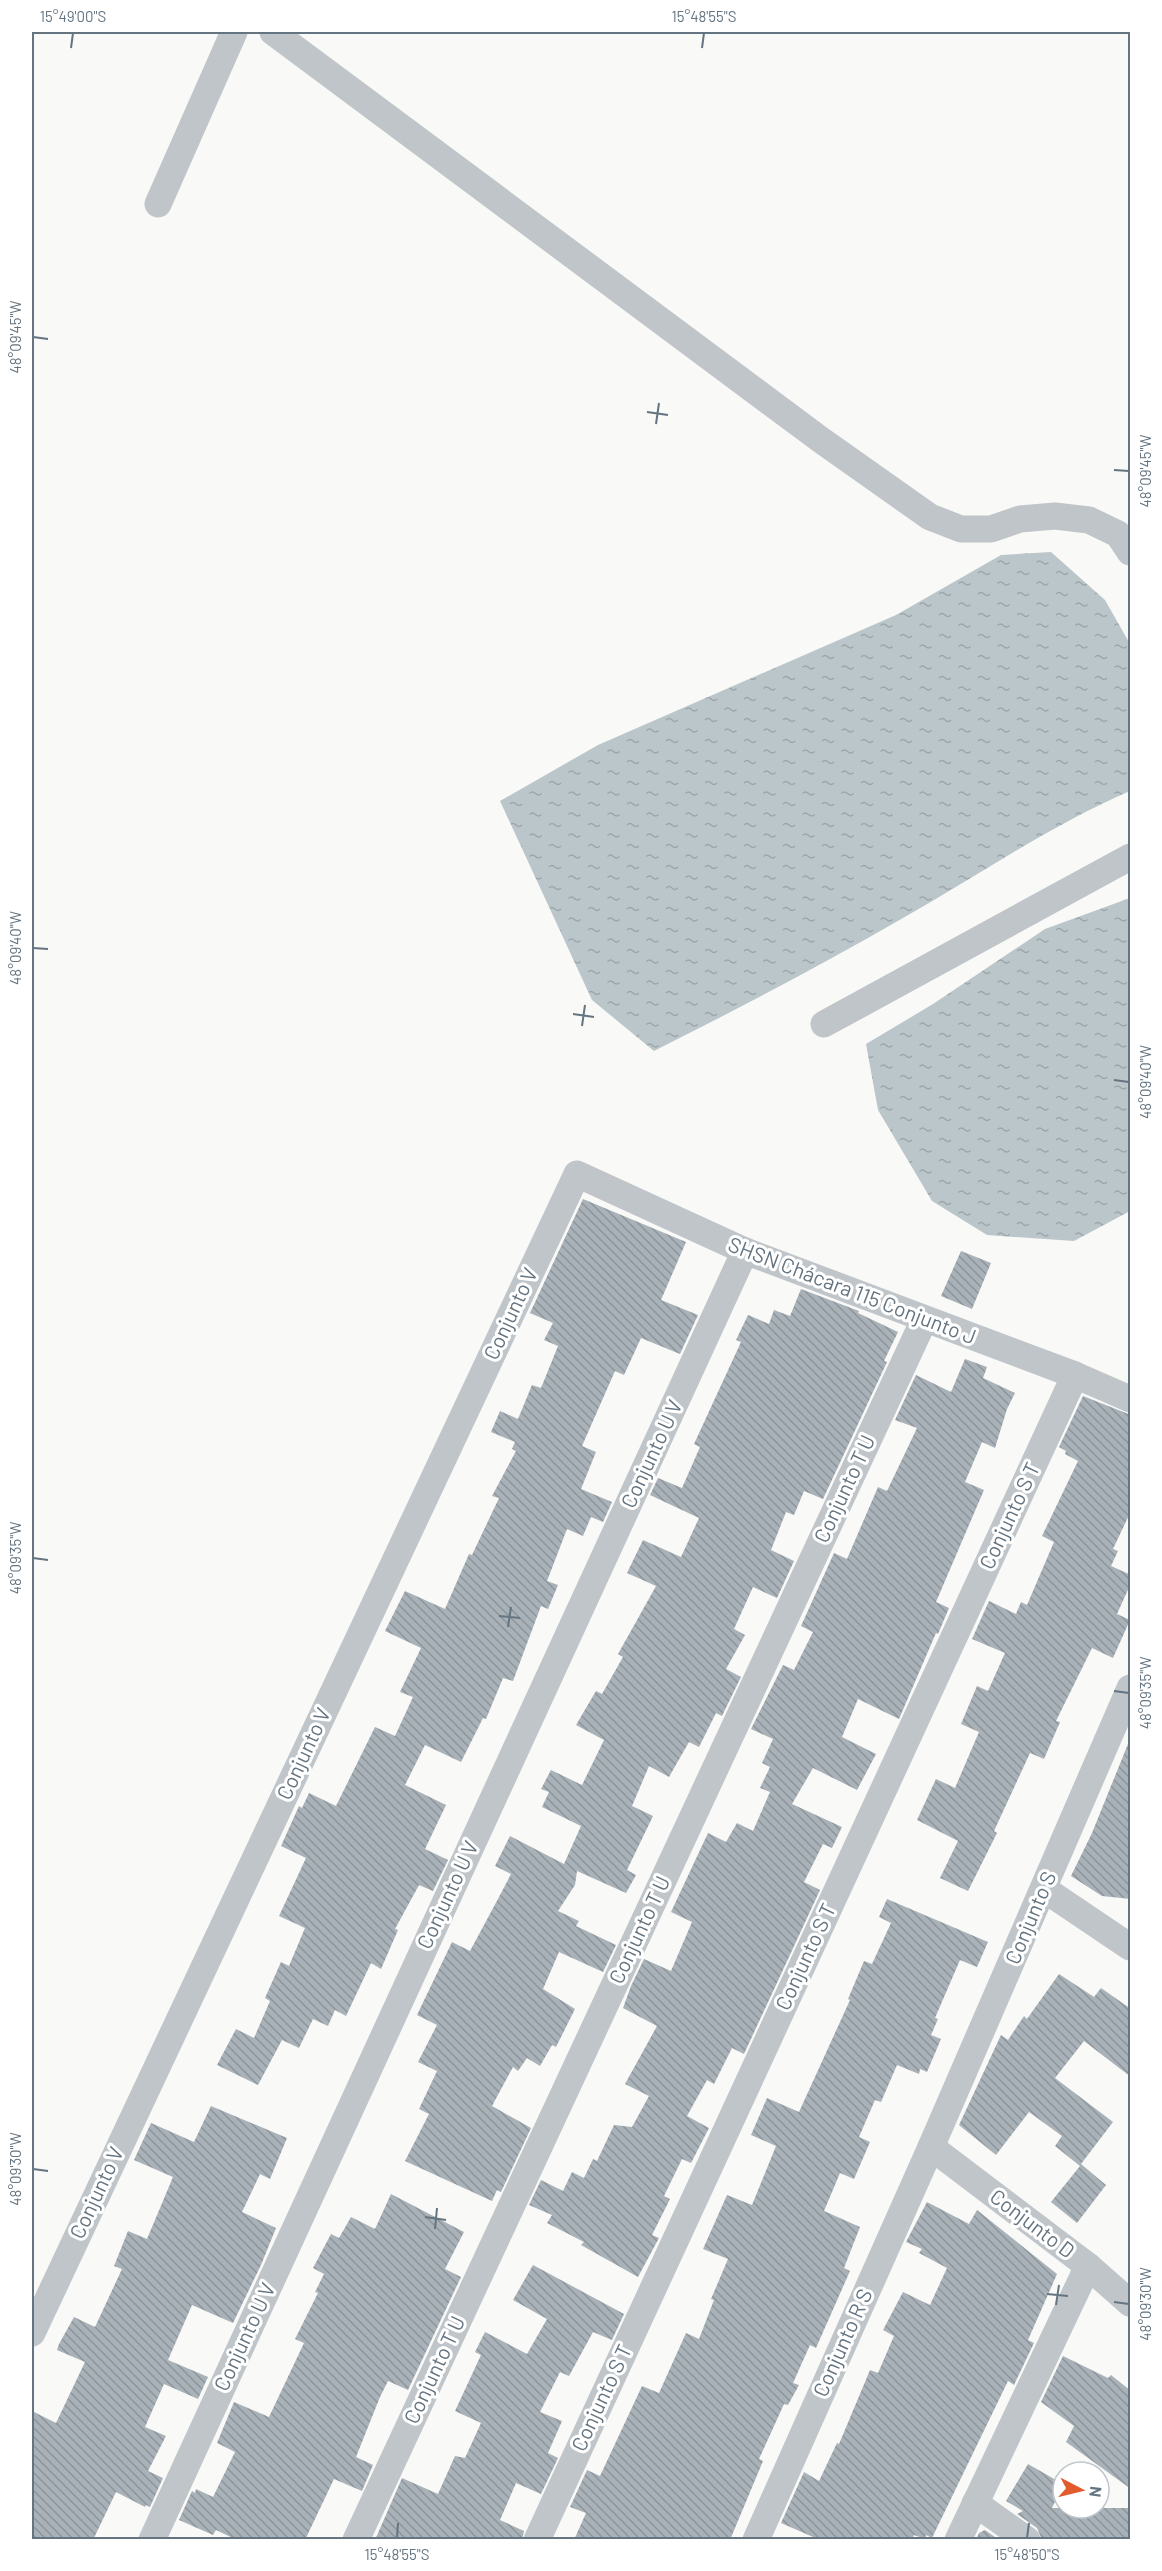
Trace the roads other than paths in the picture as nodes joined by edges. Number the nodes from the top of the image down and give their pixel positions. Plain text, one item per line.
1 (234, 32) edge
2 (273, 32) edge
3 (158, 204) dead end
4 (1131, 552) edge
5 (1131, 857) edge
6 (824, 1024) dead end
7 (577, 1174) joint
8 (745, 1251) junction
9 (924, 1320) junction
10 (1075, 1375) junction
11 (1131, 1399) edge
12 (1130, 1689) edge
13 (1044, 1889) junction
14 (1131, 1947) edge
15 (932, 2147) junction
16 (1088, 2266) junction
17 (1131, 2303) edge
18 (32, 2333) edge
19 (975, 2503) junction
20 (152, 2540) edge
21 (356, 2540) edge
22 (537, 2540) edge
23 (756, 2540) edge
24 (958, 2540) edge
25 (1027, 2540) edge

1 - 3 street
2 - 4 street
5 - 6 street
7 - 8 street, SHSN Chácara 115 Conjunto J
7 - 18 street, Conjunto V
8 - 9 street, SHSN Chácara 115 Conjunto J
8 - 20 street, Conjunto U V
9 - 10 street, SHSN Chácara 115 Conjunto J
9 - 21 street, Conjunto T U
10 - 11 street, SHSN Chácara 115 Conjunto J
10 - 22 street, Conjunto S T
12 - 13 street, Conjunto S
13 - 14 street
13 - 15 street, Conjunto S
15 - 16 street, Conjunto D
15 - 23 street, Conjunto R S
16 - 17 street, Conjunto D
16 - 19 street
19 - 24 street
19 - 25 street

